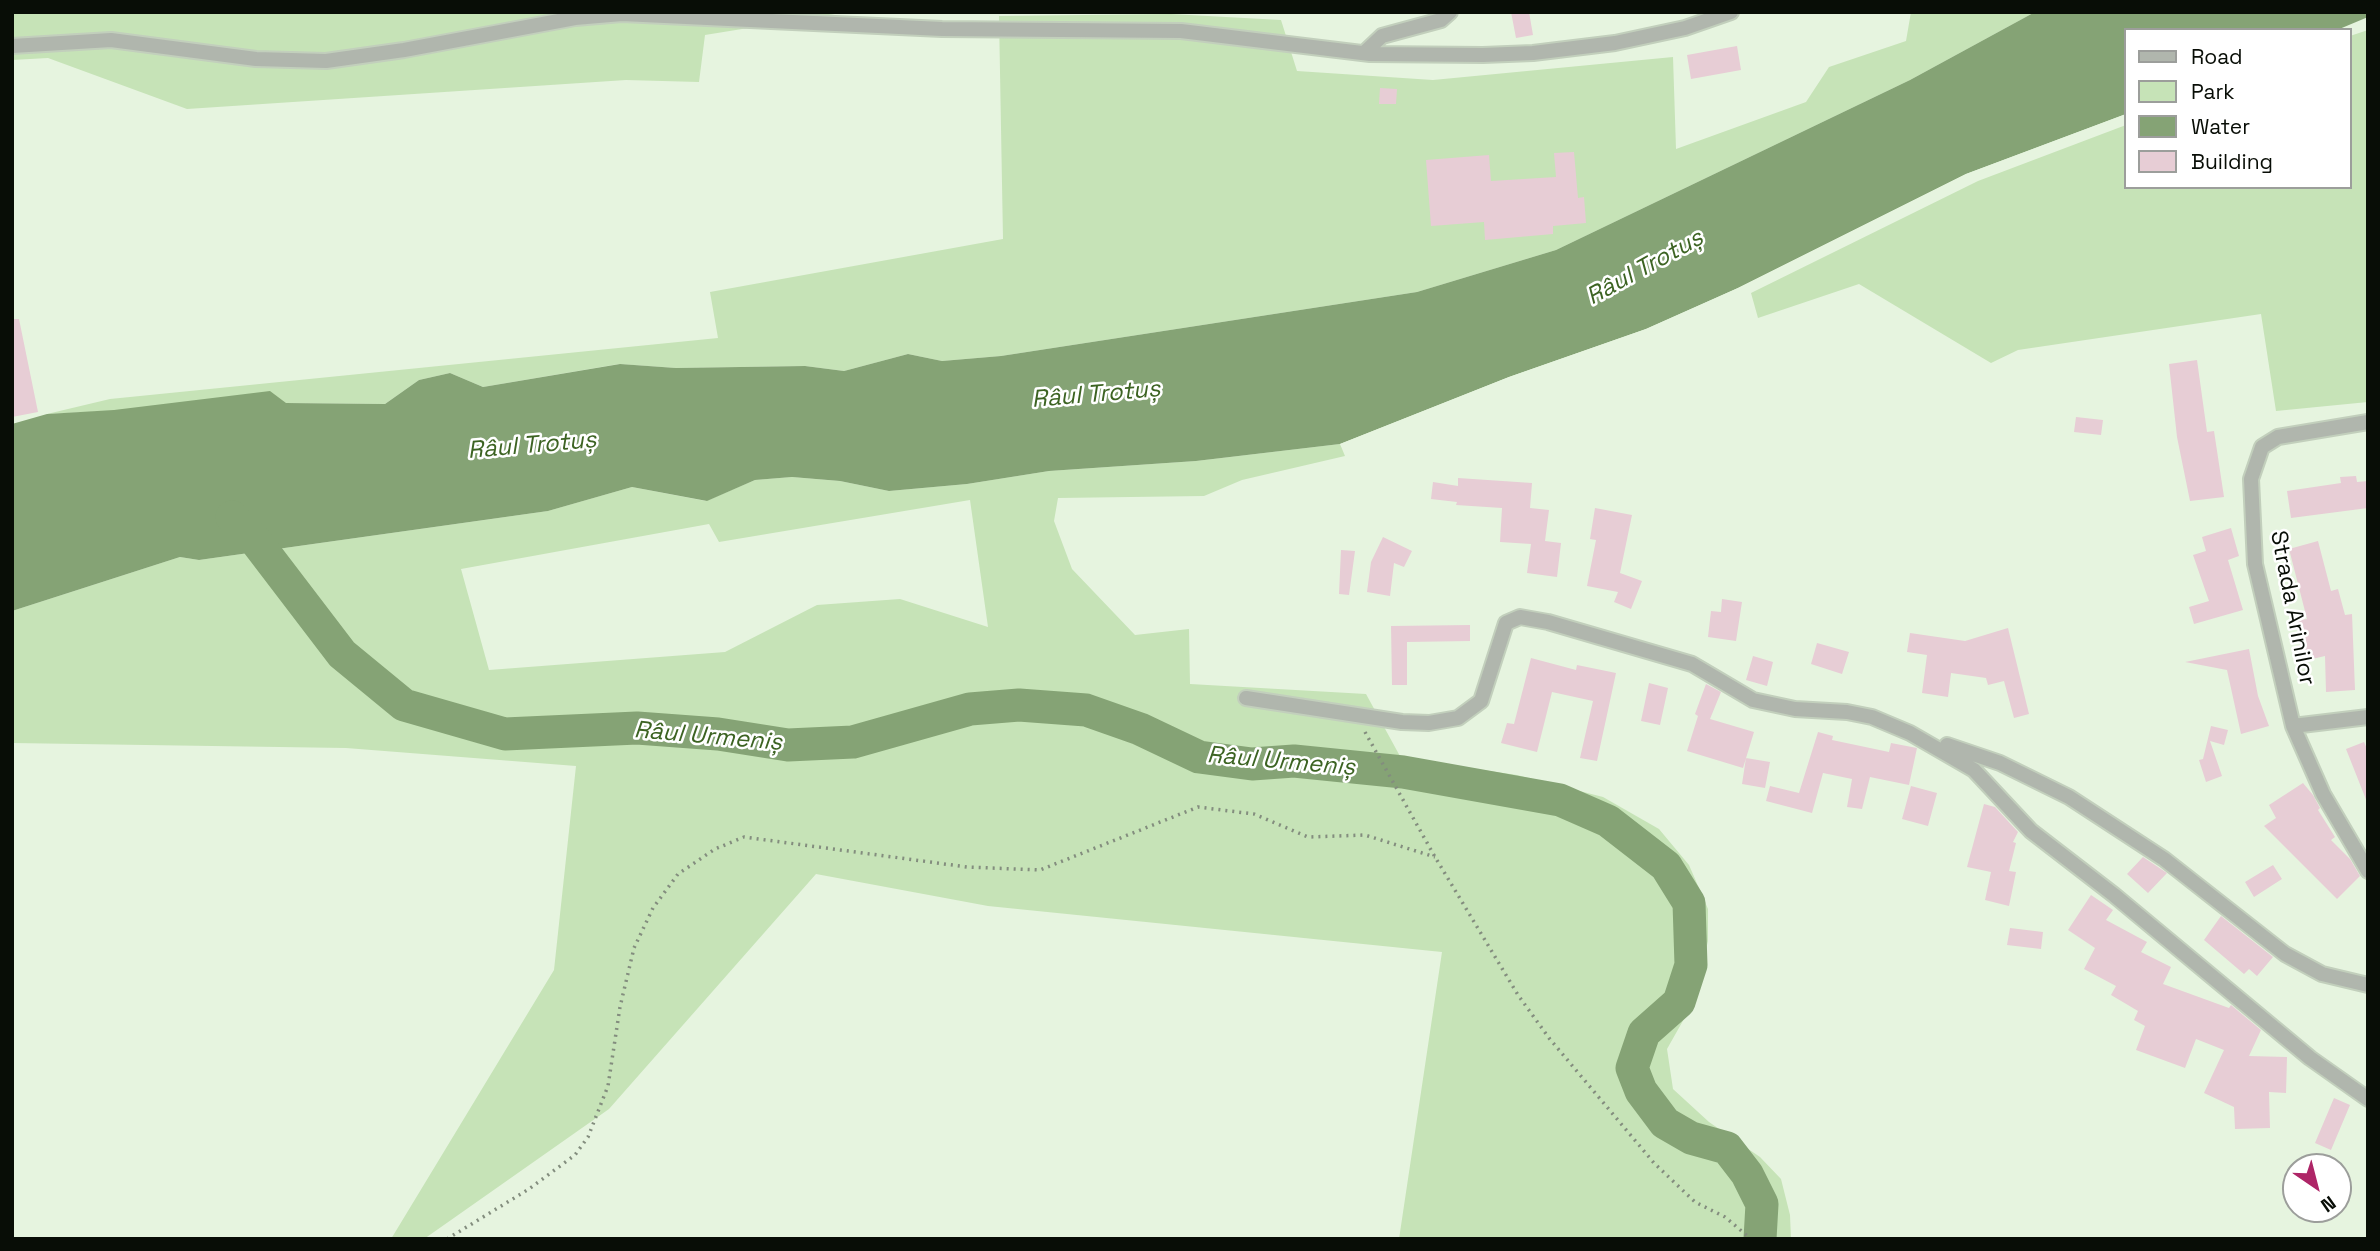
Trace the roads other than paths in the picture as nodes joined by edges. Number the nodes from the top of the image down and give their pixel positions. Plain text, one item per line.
1 (1450, 12) edge
2 (1731, 12) edge
3 (12, 46) edge
4 (1364, 53) junction
5 (2368, 422) edge
6 (1246, 698) dead end
7 (2368, 717) edge
8 (2293, 726) junction
9 (1910, 733) junction
10 (2368, 872) edge
11 (2368, 985) edge
12 (2368, 1099) edge

1 - 4 street
2 - 4 street
3 - 4 street
5 - 8 street, Strada Arinilor
6 - 9 street
7 - 8 street
8 - 10 street, Strada Arinilor
9 - 11 street
9 - 12 street

